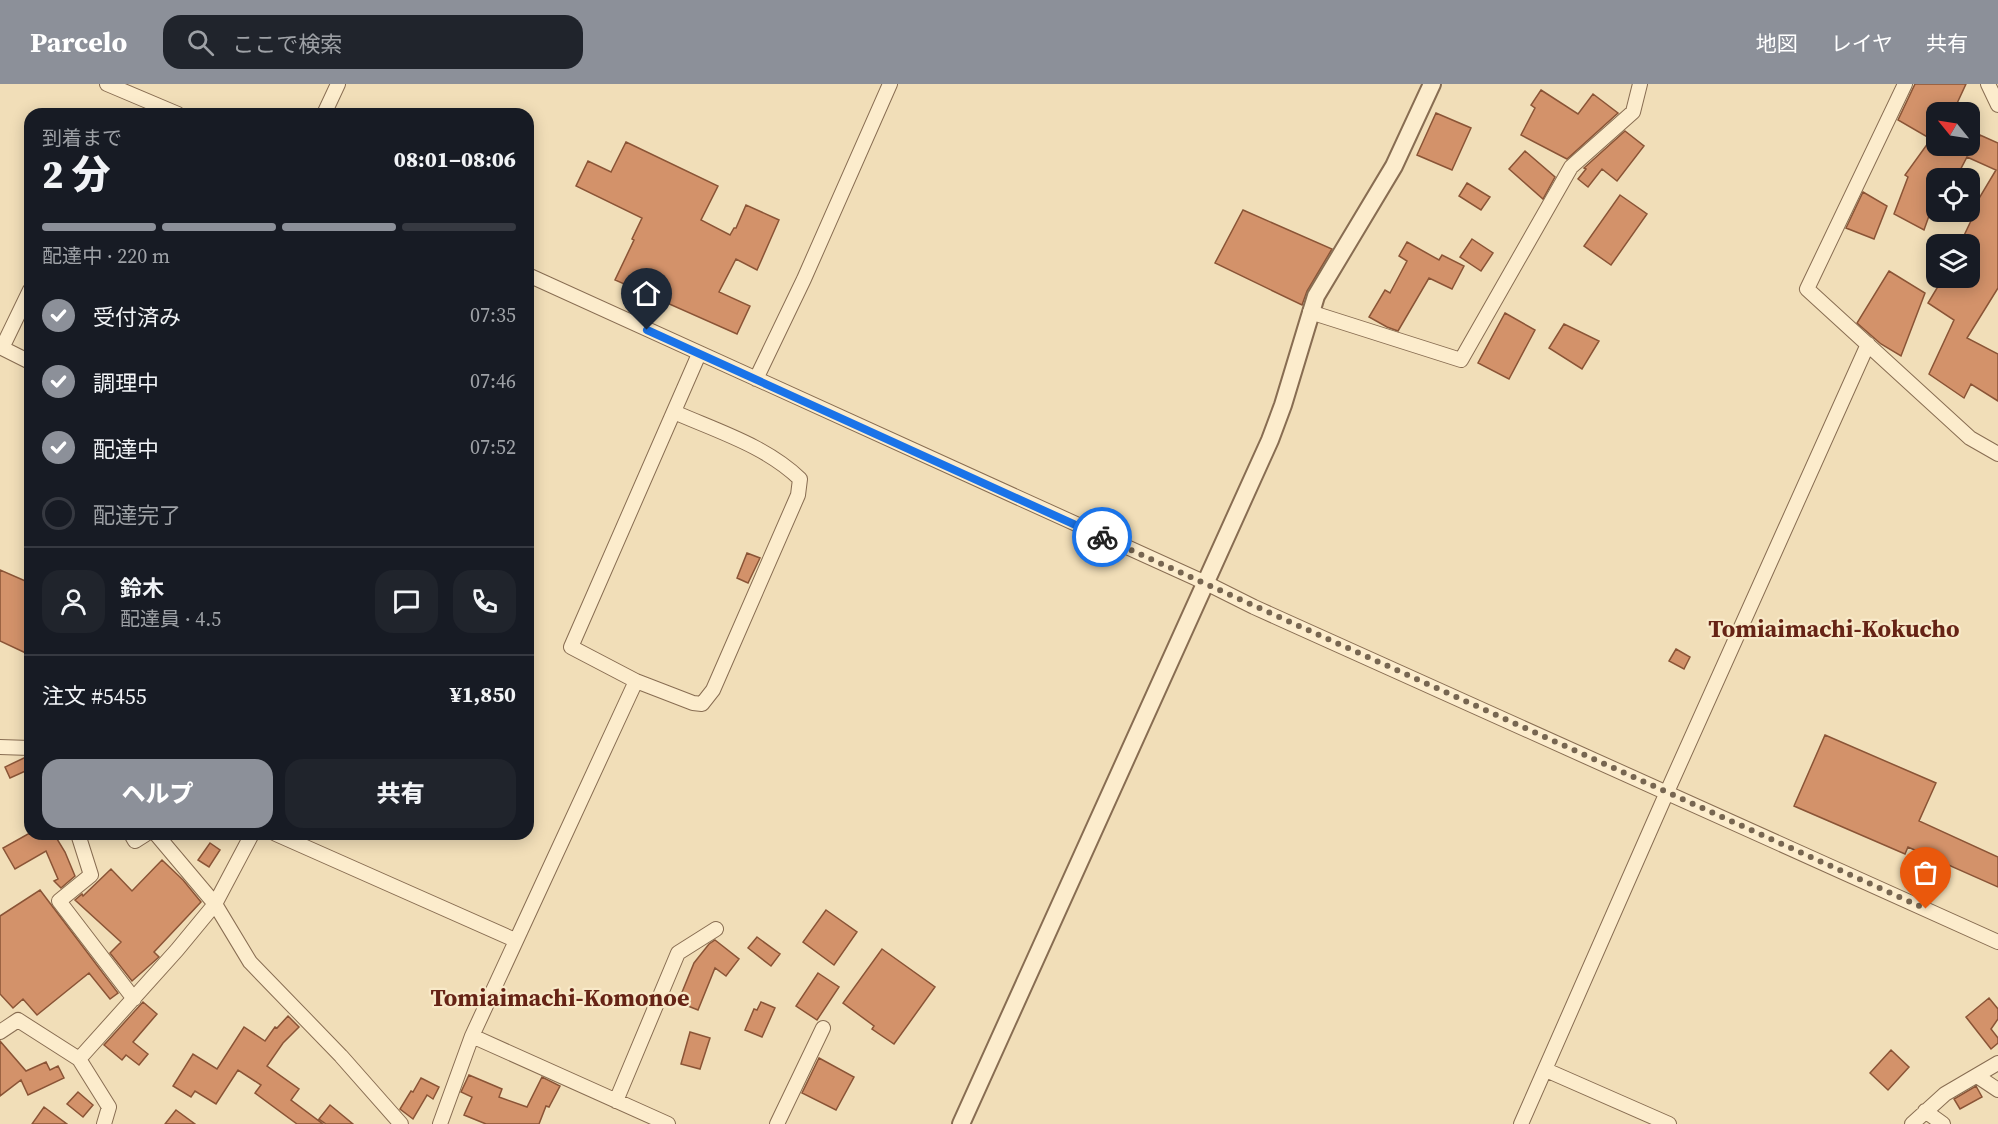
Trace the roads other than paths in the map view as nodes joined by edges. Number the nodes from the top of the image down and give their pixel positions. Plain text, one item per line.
1 (338, 84) edge
2 (890, 84) edge
3 (1432, 84) edge
4 (1640, 84) edge
5 (1905, 84) edge
6 (1988, 84) edge
7 (116, 86) edge
8 (1998, 105) edge
9 (165, 108) edge
10 (327, 108) edge
11 (534, 278) edge
12 (24, 302) edge
13 (1310, 312) junction
14 (1868, 344) junction
15 (699, 354) junction
16 (24, 359) edge
17 (756, 379) junction
18 (674, 412) junction
19 (1998, 454) edge
20 (1206, 583) junction
21 (636, 681) junction
22 (0, 747) edge
23 (24, 748) edge
24 (1667, 792) junction
25 (80, 840) edge
26 (161, 840) edge
27 (249, 840) edge
28 (290, 840) edge
29 (215, 904) junction
30 (716, 929) dead end
31 (515, 940) junction
32 (1998, 942) edge
33 (134, 999) junction
34 (823, 1028) dead end
35 (0, 1032) edge
36 (472, 1036) junction
37 (79, 1059) junction
38 (1998, 1063) edge
39 (1546, 1070) junction
40 (1977, 1076) junction
41 (1998, 1090) edge
42 (616, 1101) junction
43 (1925, 1111) junction
44 (665, 1123) edge
45 (104, 1124) edge
46 (400, 1124) edge
47 (440, 1124) edge
48 (777, 1124) edge
49 (961, 1124) edge
50 (1521, 1124) edge
51 (1669, 1124) edge
52 (1912, 1124) edge
53 (1943, 1124) edge

1 - 10 street
2 - 17 street
3 - 13 street
4 - 13 street
5 - 14 street
6 - 8 street
7 - 9 street
11 - 15 street
12 - 16 street
13 - 20 street
14 - 19 street
14 - 24 street
15 - 17 street
15 - 18 street
17 - 20 street
18 - 21 street
18 - 21 street
20 - 24 street
20 - 49 street
21 - 31 street
22 - 23 street
24 - 32 street
24 - 39 street
25 - 33 street
26 - 29 street
27 - 29 street
28 - 31 street
29 - 33 street
29 - 46 street
30 - 42 street
31 - 36 street
33 - 37 street
34 - 48 street
35 - 37 street
36 - 42 street
36 - 47 street
37 - 45 street
38 - 40 street
39 - 50 street
39 - 51 street
40 - 41 street
40 - 43 street
42 - 44 street
43 - 52 street
43 - 53 street

